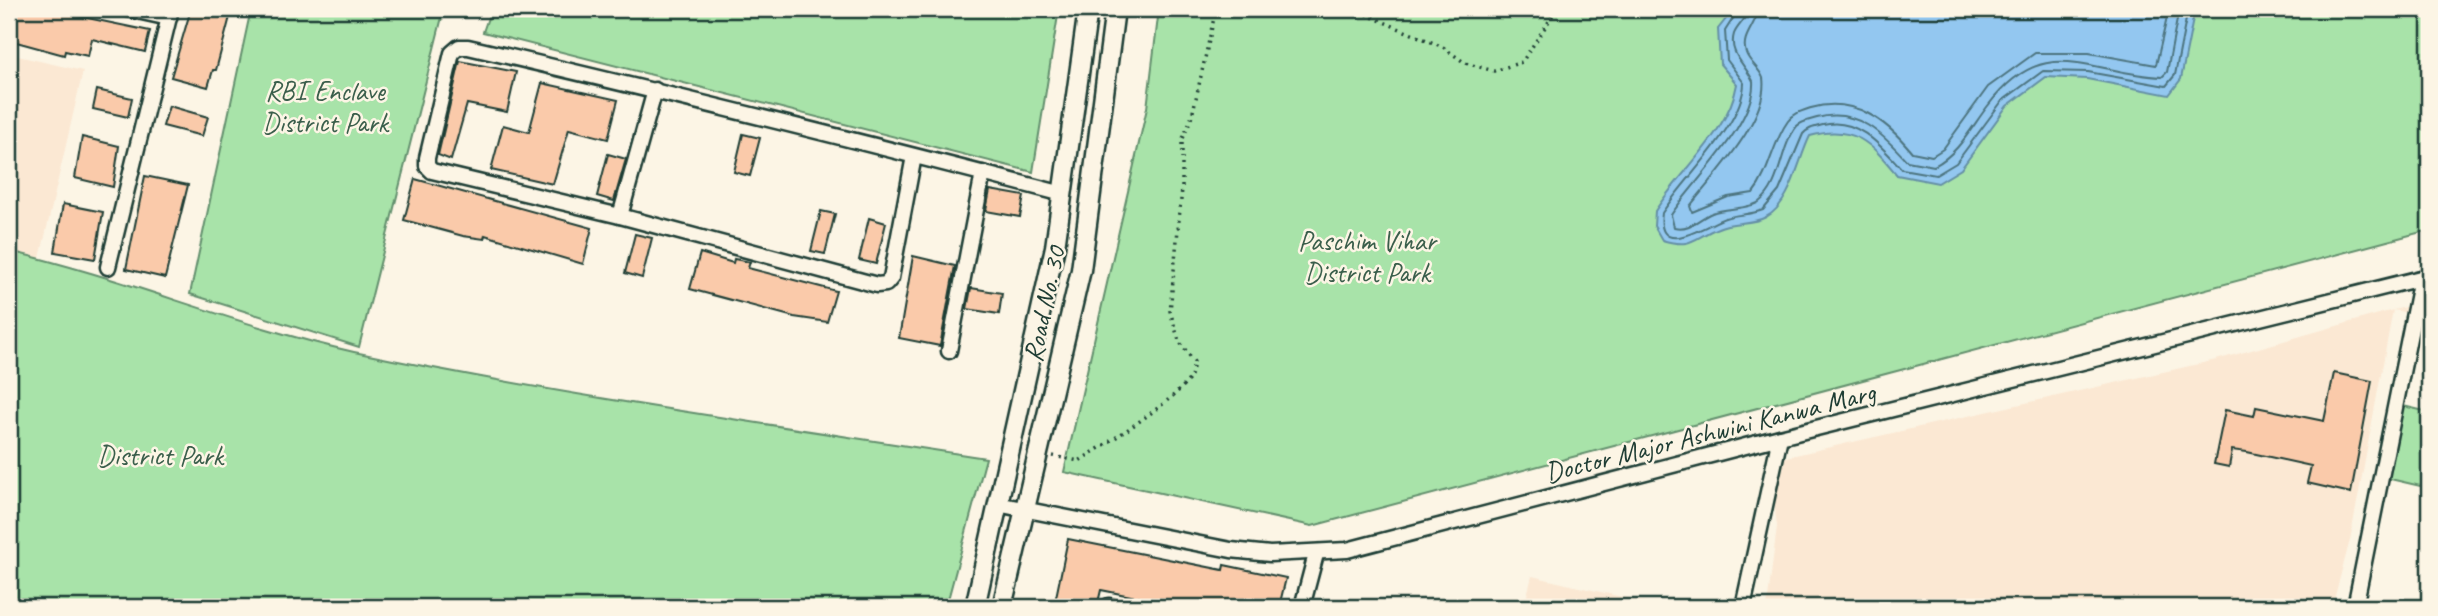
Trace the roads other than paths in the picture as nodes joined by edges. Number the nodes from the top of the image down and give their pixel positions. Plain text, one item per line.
1 (128, 9) edge
2 (1088, 9) edge
3 (1115, 9) edge
4 (170, 13) edge
5 (654, 90) junction
6 (914, 156) junction
7 (983, 173) junction
8 (1063, 194) junction
9 (620, 216) junction
10 (107, 267) dead end
11 (2425, 277) edge
12 (2422, 307) edge
13 (949, 351) dead end
14 (1780, 437) junction
15 (997, 504) junction
16 (1023, 510) junction
17 (1316, 554) junction
18 (975, 607) edge
19 (1002, 607) edge
20 (1302, 607) edge
21 (1743, 607) edge
22 (2355, 607) edge

1 - 4 street
2 - 8 street, Road No. 30
3 - 16 street, Road No. 30
4 - 10 street
5 - 6 street
5 - 9 street
5 - 9 street
6 - 7 street
6 - 9 street
7 - 8 street
7 - 13 street
8 - 15 street, Road No. 30
11 - 12 street
11 - 14 street, Doctor Major Ashwini Kanwa Marg
12 - 22 street
14 - 17 street, Doctor Major Ashwini Kanwa Marg
14 - 21 street
15 - 16 street, Doctor Major Ashwini Kanwa Marg
15 - 18 street, Road No. 30
16 - 17 street, Doctor Major Ashwini Kanwa Marg
16 - 19 street, Road No. 30
17 - 20 street

